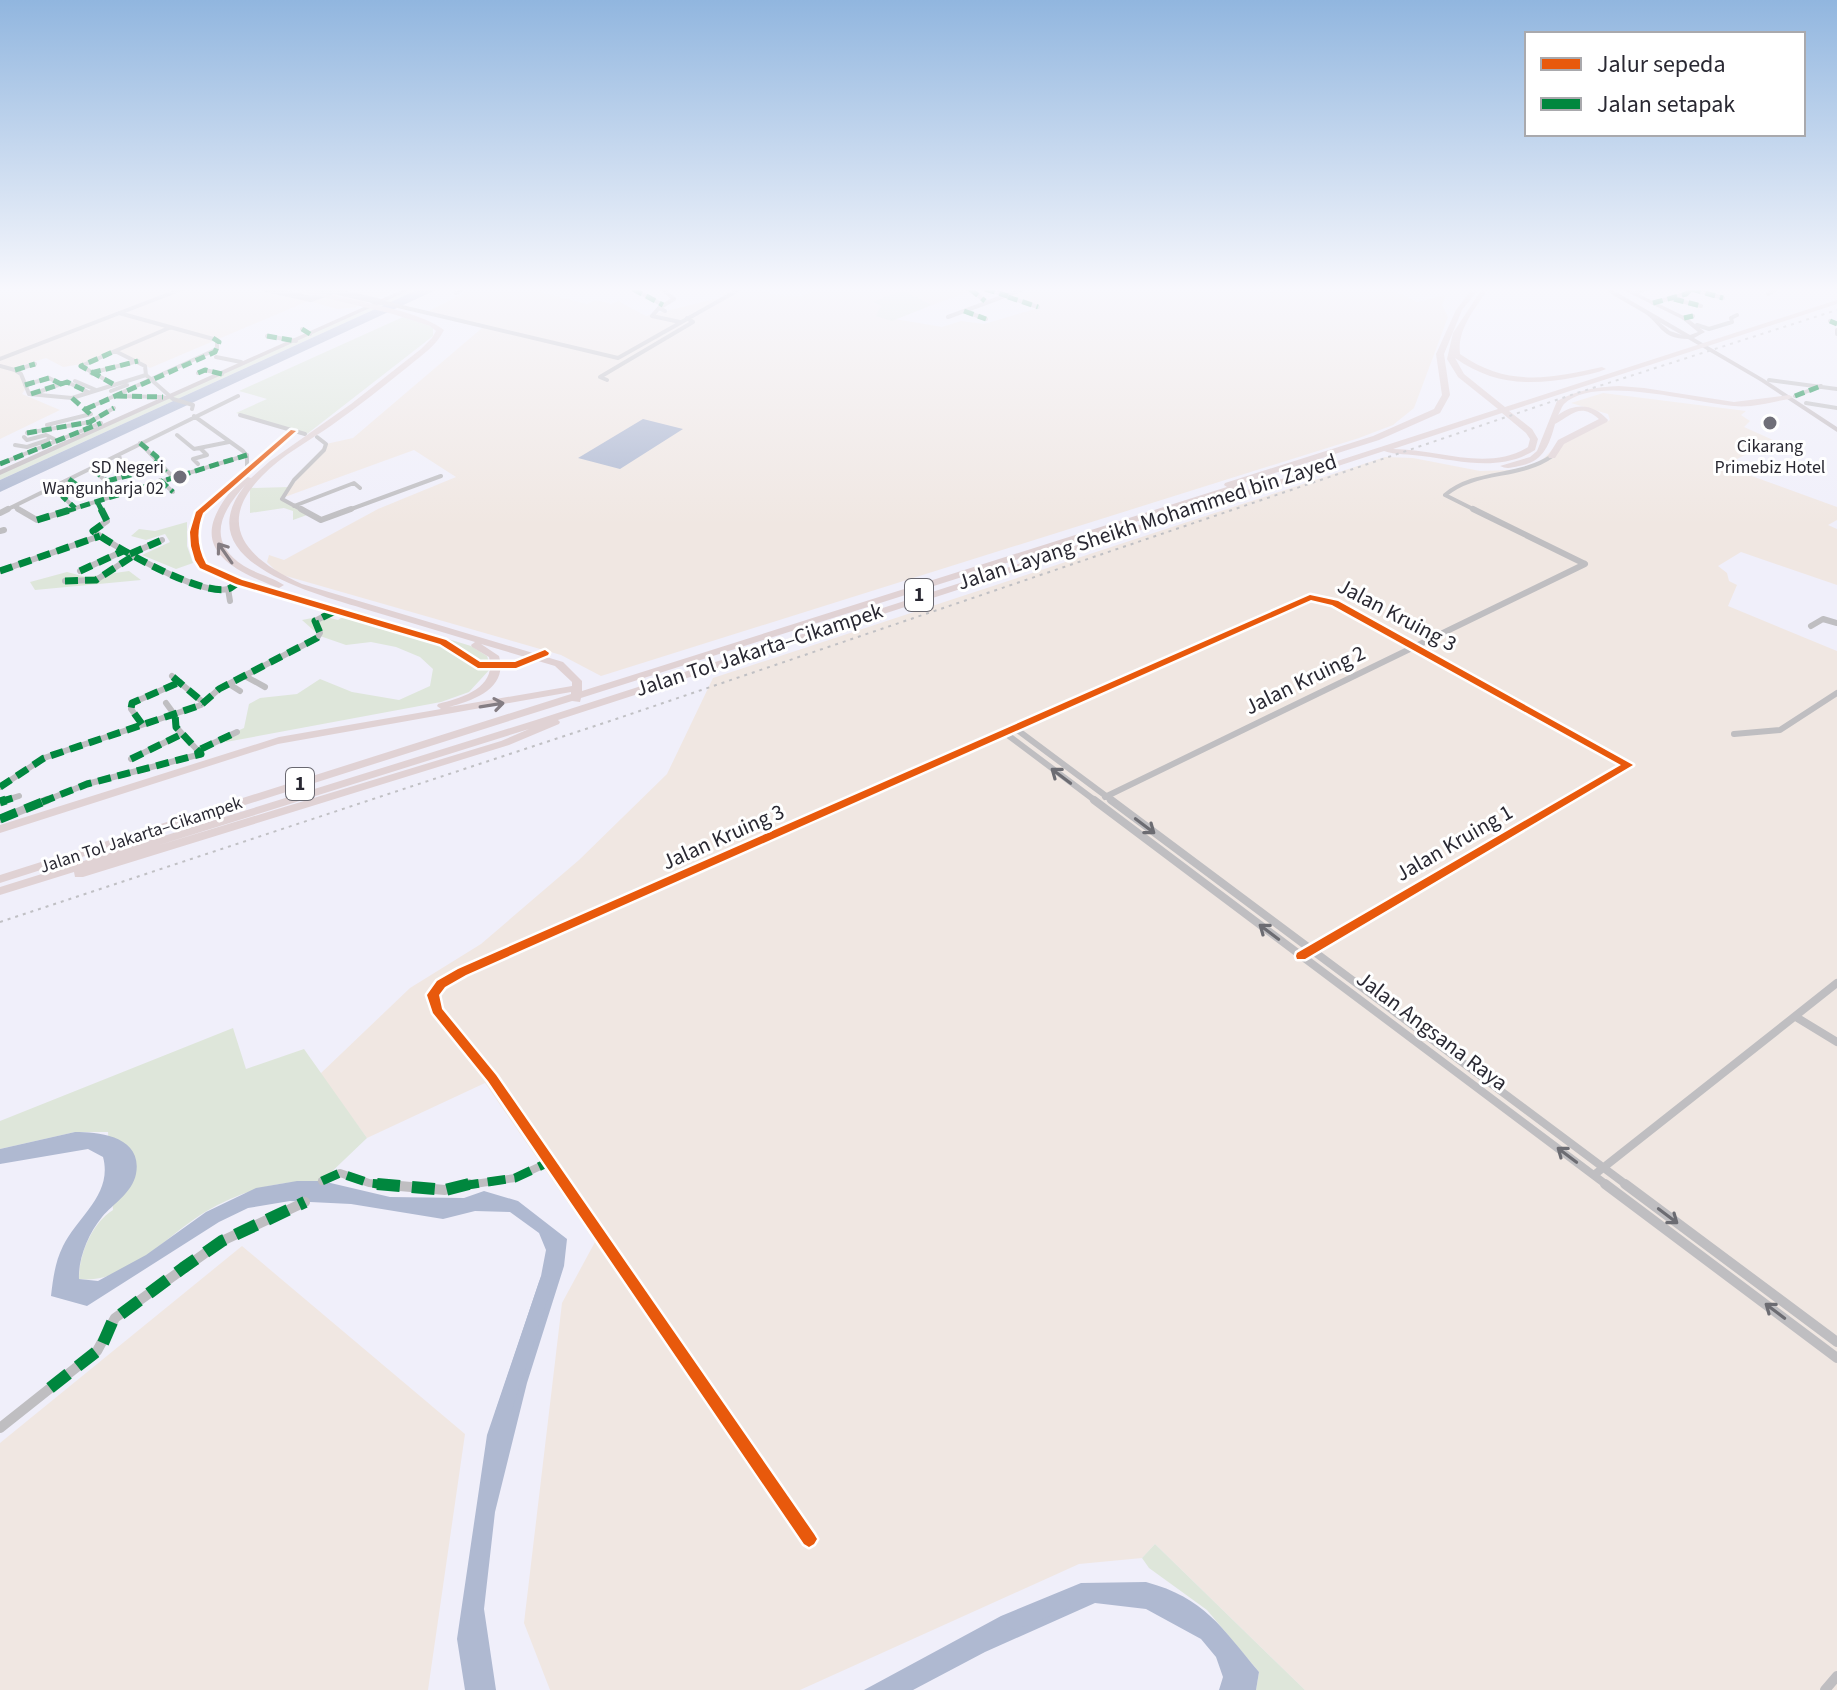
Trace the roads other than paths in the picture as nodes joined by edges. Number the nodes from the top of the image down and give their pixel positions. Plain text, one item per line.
1 (7, 368) edge
2 (28, 368) edge
3 (85, 368) edge
4 (111, 368) edge
5 (146, 368) edge
6 (173, 368) edge
7 (230, 368) edge
8 (231, 368) edge
9 (395, 368) edge
10 (615, 368) edge
11 (1441, 368) edge
12 (1447, 368) edge
13 (1456, 368) edge
14 (1479, 368) edge
15 (1606, 368) edge
16 (1616, 368) edge
17 (1621, 368) edge
18 (1627, 368) edge
19 (1746, 368) edge
20 (1747, 368) edge
21 (1602, 369) junction
22 (15, 370) junction
23 (91, 373) junction
24 (198, 373) dead end
25 (220, 373) junction
26 (149, 377) junction
27 (607, 380) dead end
28 (1769, 380) junction
29 (75, 381) dead end
30 (61, 384) junction
31 (113, 384) junction
32 (25, 385) junction
33 (1821, 386) junction
34 (1835, 387) edge
35 (96, 390) junction
36 (111, 391) dead end
37 (88, 392) junction
38 (31, 394) junction
39 (117, 396) junction
40 (238, 396) dead end
41 (1792, 396) junction
42 (1485, 397) junction
43 (72, 398) junction
44 (168, 398) junction
45 (101, 403) junction
46 (1803, 403) junction
47 (1837, 408) edge
48 (88, 412) junction
49 (240, 415) dead end
50 (194, 418) junction
51 (1516, 421) junction
52 (100, 423) junction
53 (1554, 425) junction
54 (1837, 427) edge
55 (1444, 428) junction
56 (40, 430) junction
57 (293, 431) junction
58 (233, 433) dead end
59 (62, 435) dead end
60 (177, 435) dead end
61 (310, 435) junction
62 (223, 436) junction
63 (55, 440) junction
64 (229, 442) junction
65 (140, 443) junction
66 (15, 445) dead end
67 (45, 448) junction
68 (200, 448) junction
69 (1353, 450) junction
70 (119, 455) junction
71 (247, 455) junction
72 (1372, 455) junction
73 (0, 456) edge
74 (1552, 456) joint
75 (126, 464) dead end
76 (198, 464) dead end
77 (2, 467) edge
78 (161, 467) junction
79 (247, 467) junction
80 (93, 469) junction
81 (172, 476) junction
82 (441, 476) dead end
83 (69, 479) junction
84 (160, 480) junction
85 (107, 481) junction
86 (360, 488) dead end
87 (173, 492) dead end
88 (119, 494) junction
89 (97, 501) junction
90 (294, 506) junction
91 (15, 507) junction
92 (75, 508) junction
93 (0, 513) edge
94 (100, 536) junction
95 (162, 540) dead end
96 (137, 546) dead end
97 (127, 553) junction
98 (0, 571) edge
99 (80, 571) dead end
100 (65, 581) dead end
101 (239, 582) junction
102 (228, 589) junction
103 (230, 601) dead end
104 (336, 610) junction
105 (1837, 623) edge
106 (1811, 626) dead end
107 (1415, 647) junction
108 (538, 655) junction
109 (172, 676) dead end
110 (245, 676) junction
111 (180, 682) junction
112 (229, 684) junction
113 (265, 687) dead end
114 (240, 691) dead end
115 (1837, 693) edge
116 (166, 703) dead end
117 (204, 703) junction
118 (174, 714) junction
119 (142, 724) junction
120 (1016, 729) junction
121 (237, 732) dead end
122 (1005, 733) junction
123 (182, 734) junction
124 (1734, 734) dead end
125 (277, 741) junction
126 (201, 749) junction
127 (131, 759) dead end
128 (1628, 765) joint
129 (0, 787) edge
130 (19, 796) dead end
131 (1107, 797) junction
132 (0, 802) edge
133 (1096, 802) junction
134 (0, 819) edge
135 (0, 829) edge
136 (79, 874) junction
137 (0, 885) edge
138 (0, 899) edge
139 (1311, 950) junction
140 (1301, 956) junction
141 (1837, 983) edge
142 (1796, 1017) junction
143 (1837, 1042) edge
144 (549, 1162) junction
145 (1604, 1168) junction
146 (1594, 1175) junction
147 (322, 1181) dead end
148 (305, 1202) dead end
149 (1837, 1342) edge
150 (1837, 1358) edge
151 (0, 1428) edge
152 (809, 1539) dead end
153 (1837, 1676) edge
154 (1825, 1690) edge

1 - 22 street
2 - 22 street
3 - 23 street
4 - 23 street
5 - 26 street
6 - 26 street
7 - 25 main road
8 - 25 main road
9 - 61 highway
10 - 27 street
125 -> 11 highway
12 - 42 highway
13 - 42 highway
14 - 21 highway
15 - 21 highway, Jalan Tol Jakarta–Cikampek / 1
16 - 69 highway, Jalan Layang Sheikh Mohammed bin Zayed / 1
17 - 137 highway, Jalan Layang Sheikh Mohammed bin Zayed / 1
18 - 55 highway, Jalan Tol Jakarta–Cikampek / 1
19 - 41 main road
20 - 28 main road
21 - 69 highway, Jalan Tol Jakarta–Cikampek / 1
22 - 32 street
23 - 31 street
24 - 25 street
25 - 44 main road
26 - 31 street
26 - 36 street
26 - 39 street
26 - 44 street
28 - 33 street
28 - 41 main road
29 - 35 street
30 - 32 street
30 - 37 street
30 - 38 street
31 - 35 street
32 - 38 street
33 - 34 street
33 - 41 street
35 - 37 street
37 - 43 street
38 - 43 street
39 - 44 street
39 - 45 street
40 - 50 street
41 - 46 main road
41 - 53 highway
42 - 51 highway
43 - 48 street
44 - 50 street
44 - 52 main road
44 - 77 main road
45 - 48 street
45 - 52 street
46 - 47 street
46 - 54 main road
48 - 52 street
48 - 56 street
49 - 57 street
50 - 62 street
50 - 65 street
51 - 55 highway
51 - 72 highway
52 - 56 street
52 - 63 street
52 - 67 main road
53 - 72 highway
53 - 74 highway
55 - 137 highway, Jalan Tol Jakarta–Cikampek / 1
56 - 63 street
57 - 61 street
57 - 79 street
58 - 62 street
59 - 63 street
60 - 68 street
61 - 90 street
61 - 108 highway
125 -> 61 highway
62 - 64 street
63 - 66 street
63 - 67 street
64 - 68 street
64 - 71 street
65 - 70 street
65 - 78 street
67 - 77 main road
68 - 76 street
69 - 137 highway, Jalan Tol Jakarta–Cikampek / 1
70 - 75 street
70 - 80 street
71 - 79 street
71 - 81 street
72 - 136 highway
73 - 77 street
74 - 107 street, Jalan Kruing 2
78 - 81 street
78 - 85 street
79 - 101 street
80 - 83 street
80 - 85 street
81 - 84 street
82 - 90 street
83 - 91 street
83 - 92 street
84 - 87 street
84 - 88 street
85 - 88 street
86 - 90 street
88 - 89 street
89 - 92 street
89 - 94 street
91 - 92 street
91 - 93 street
94 - 97 street
94 - 98 street
95 - 97 street
96 - 97 street
97 - 99 street
97 - 100 street
97 - 102 street
101 - 102 street
101 - 104 street
102 - 103 street
104 - 108 street
104 - 110 street
105 - 106 street
107 - 120 street, Jalan Kruing 3
107 - 128 street, Jalan Kruing 3
107 - 131 street, Jalan Kruing 2
108 - 136 highway
109 - 111 street
110 - 112 street
110 - 113 street
111 - 117 street
111 - 119 street
112 - 114 street
112 - 117 street
115 - 124 street
116 - 118 street
117 - 118 street
118 - 119 street
118 - 123 street
119 - 129 street
120 - 122 street, Jalan Kruing 3
120 - 131 street, Jalan Angsana Raya
121 - 126 street
133 -> 122 street, Jalan Angsana Raya
122 - 144 street, Jalan Kruing 3
123 - 126 street
123 - 127 street
125 - 135 highway
126 - 134 street
128 - 139 street, Jalan Kruing 1
130 - 132 street
131 - 133 street, Jalan Kruing 2
131 -> 139 street, Jalan Angsana Raya
140 -> 133 street, Jalan Angsana Raya
136 - 138 highway
139 - 140 street, Jalan Kruing 1
139 - 145 street, Jalan Angsana Raya
146 -> 140 street, Jalan Angsana Raya
141 - 142 street
142 - 143 street
142 - 145 street
144 - 147 street
144 - 152 street, Jalan Kruing 3
145 - 146 street
145 -> 149 street, Jalan Angsana Raya
150 -> 146 street, Jalan Angsana Raya
148 - 151 street
153 - 154 street

